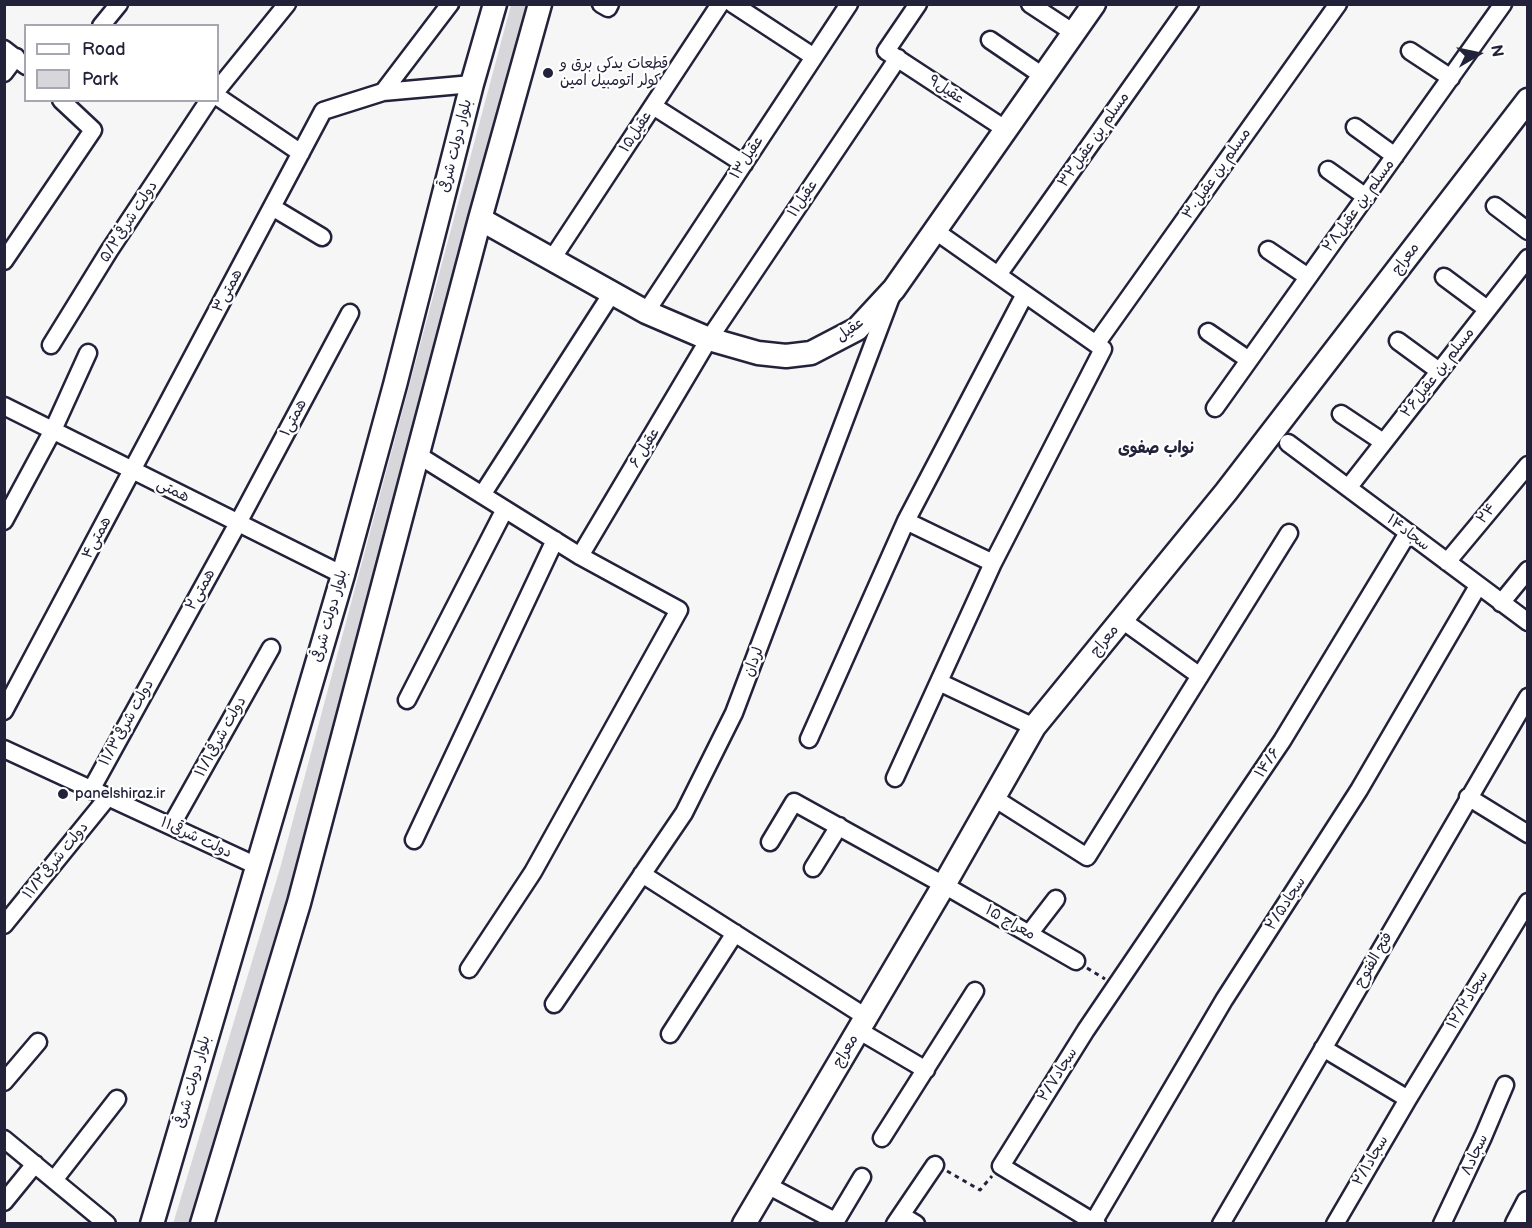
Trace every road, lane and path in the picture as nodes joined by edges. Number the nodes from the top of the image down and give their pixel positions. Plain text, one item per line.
1 (119, 4) edge
2 (286, 4) edge
3 (450, 4) edge
4 (495, 4) edge
5 (540, 4) edge
6 (601, 4) edge
7 (609, 4) edge
8 (720, 4) edge
9 (733, 4) edge
10 (849, 4) edge
11 (918, 4) edge
12 (1030, 4) edge
13 (1094, 4) edge
14 (1190, 4) edge
15 (1338, 4) edge
16 (1503, 4) edge
17 (103, 24) edge
18 (1074, 33) junction
19 (990, 40) dead end
20 (1410, 51) dead end
21 (892, 55) junction
22 (15, 57) edge
23 (814, 57) junction
24 (4, 73) edge
25 (1043, 76) junction
26 (1451, 78) junction
27 (472, 84) junction
28 (219, 88) edge
29 (383, 92) junction
30 (219, 97) edge
31 (1527, 100) edge
32 (63, 102) edge
33 (208, 102) edge
34 (653, 106) junction
35 (1355, 127) dead end
36 (1005, 129) junction
37 (301, 153) junction
38 (1395, 156) junction
39 (744, 164) junction
40 (1329, 170) dead end
41 (1366, 197) junction
42 (1495, 206) dead end
43 (272, 207) junction
44 (480, 219) junction
45 (934, 230) junction
46 (1527, 231) edge
47 (322, 237) dead end
48 (1268, 250) dead end
49 (1527, 258) edge
50 (552, 260) junction
51 (4, 261) edge
52 (998, 275) junction
53 (1308, 277) junction
54 (1444, 277) dead end
55 (894, 289) junction
56 (612, 293) junction
57 (1024, 294) junction
58 (1487, 309) junction
59 (646, 312) junction
60 (350, 313) dead end
61 (1208, 332) dead end
62 (709, 339) junction
63 (1398, 340) dead end
64 (1096, 344) junction
65 (51, 345) dead end
66 (88, 353) dead end
67 (1249, 360) junction
68 (1439, 371) junction
69 (4, 406) edge
70 (1215, 408) dead end
71 (1341, 414) dead end
72 (53, 430) junction
73 (1383, 442) junction
74 (1288, 443) dead end
75 (418, 455) junction
76 (1527, 465) edge
77 (133, 470) junction
78 (1348, 488) junction
79 (482, 495) junction
80 (504, 509) junction
81 (4, 520) edge
82 (906, 521) junction
83 (238, 523) junction
84 (1408, 532) junction
85 (1289, 533) dead end
86 (555, 540) junction
87 (580, 556) junction
88 (1447, 562) junction
89 (993, 563) junction
90 (1527, 570) edge
91 (342, 575) junction
92 (1478, 586) junction
93 (1501, 603) junction
94 (1122, 620) junction
95 (1527, 622) edge
96 (270, 648) dead end
97 (164, 656) joint
98 (1200, 676) junction
99 (939, 682) junction
100 (1527, 696) edge
101 (407, 700) dead end
102 (4, 711) edge
103 (1034, 727) junction
104 (809, 739) dead end
105 (4, 749) edge
106 (895, 778) dead end
107 (90, 790) junction
108 (108, 797) junction
109 (1468, 797) junction
110 (994, 798) junction
111 (171, 826) junction
112 (839, 826) junction
113 (1526, 830) edge
114 (414, 840) dead end
115 (770, 842) dead end
116 (257, 866) junction
117 (813, 868) dead end
118 (642, 874) junction
119 (944, 885) junction
120 (1056, 899) dead end
121 (1527, 902) edge
122 (4, 925) edge
123 (735, 933) junction
124 (1029, 934) junction
125 (1076, 961) joint
126 (468, 969) dead end
127 (1117, 986) junction
128 (975, 991) dead end
129 (554, 1005) dead end
130 (862, 1023) junction
131 (670, 1034) dead end
132 (38, 1042) dead end
133 (1323, 1048) junction
134 (926, 1070) junction
135 (4, 1082) edge
136 (1505, 1085) dead end
137 (117, 1098) dead end
138 (1408, 1099) junction
139 (882, 1138) dead end
140 (4, 1139) edge
141 (35, 1164) junction
142 (935, 1165) joint
143 (1001, 1166) junction
144 (861, 1177) dead end
145 (54, 1180) junction
146 (767, 1185) junction
147 (4, 1202) edge
148 (1527, 1203) edge
149 (898, 1219) edge
150 (835, 1222) edge
151 (1096, 1222) edge
152 (107, 1224) edge
153 (152, 1224) edge
154 (202, 1224) edge
155 (744, 1224) edge
156 (916, 1224) edge
157 (1221, 1224) edge
158 (1335, 1224) edge
159 (1442, 1224) edge
160 (1517, 1224) edge

1 - 17 street
2 - 28 street
3 - 29 street
4 - 27 main road, بلوار دولت شرقی
5 - 44 main road
6 - 7 street
8 - 34 street, عقیل۱۵
9 - 23 street
10 - 23 street, عقیل۱۳
11 - 21 street, عقیل۱۱
12 - 18 street
13 - 18 main road, عقیل
14 - 52 street, مسلم بن عقیل۳۲
15 - 64 street, مسلم بن عقیل۳۰
16 - 26 street, مسلم بن عقیل۲۸
18 - 25 main road, عقیل
19 - 25 street
20 - 26 street
21 - 36 street, عقیل۹
21 - 62 street, عقیل۱۱
22 - 24 street
23 - 39 street, عقیل۱۳
25 - 36 main road, عقیل
26 - 38 street, مسلم بن عقیل۲۸
27 - 29 street
27 - 91 main road, بلوار دولت شرقی
29 - 37 street, ۳همتی
30 - 37 street
31 - 94 main road, معراج
32 - 51 street
33 - 65 street, ۵/۲دولت شرقی
34 - 39 street
34 - 50 street, عقیل۱۵
35 - 38 street
36 - 45 main road, عقیل
37 - 43 street, ۳همتی
38 - 41 street, مسلم بن عقیل۲۸
39 - 59 street, عقیل۱۳
40 - 41 street
41 - 53 street, مسلم بن عقیل۲۸
42 - 46 street
43 - 47 street
43 - 77 street, ۳همتی
44 - 50 main road, عقیل
44 - 75 main road
45 - 52 street
45 - 55 main road, عقیل
48 - 53 street
49 - 58 street, مسلم بن عقیل۲۶
50 - 56 main road, عقیل
52 - 57 street
53 - 67 street, مسلم بن عقیل۲۸
54 - 58 street
55 - 62 main road, عقیل
55 - 118 street, لردان
56 - 59 main road, عقیل
56 - 79 street
57 - 64 street
57 - 82 street
58 - 68 street, مسلم بن عقیل۲۶
59 - 62 main road, عقیل
60 - 83 street, ۱همتی
61 - 67 street
62 - 87 street, عقیل ۶
63 - 68 street
64 - 89 street
66 - 72 street
67 - 70 street, مسلم بن عقیل۲۸
68 - 73 street, مسلم بن عقیل۲۶
69 - 72 street, همتی
71 - 73 street
72 - 77 street, همتی
72 - 81 street
73 - 78 street, مسلم بن عقیل۲۶
74 - 78 street, ۱۴سجاد
75 - 79 street
75 - 154 main road
76 - 88 street, ۲۴
77 - 83 street, همتی
77 - 102 street, ۴همتی
78 - 84 street, ۱۴سجاد
79 - 80 street
80 - 86 street
80 - 101 street
82 - 89 street
82 - 104 street
83 - 91 street, همتی
83 - 97 street, ۲همتی
84 - 88 street, ۱۴سجاد
84 - 127 street, ۱۴/۶
85 - 98 street
86 - 87 street
86 - 114 street
87 - 126 street
88 - 92 street, ۱۴سجاد
89 - 99 street
90 - 93 street
91 - 116 main road, بلوار دولت شرقی
92 - 93 street, ۱۴سجاد
92 - 151 street, ۲/۵سجاد
93 - 95 street, ۱۴سجاد
94 - 98 street
94 - 103 main road, معراج
96 - 111 street, ۱۱/۱دولت شرقی
97 - 107 street, ۱۱/۳دولت شرقی
98 - 110 street
99 - 103 street
99 - 106 street
100 - 109 street, فتح الفتوح
103 - 110 main road, معراج
105 - 107 street, ۱۱دولت شرقی
107 - 108 street, ۱۱دولت شرقی
108 - 111 street, ۱۱دولت شرقی
108 - 122 street, ۱۱/۲دولت شرقی
109 - 113 street
109 - 133 street, فتح الفتوح
110 - 119 main road, معراج
111 - 116 street, ۱۱دولت شرقی
112 - 115 street, معراج ۱۵
112 - 117 street
112 - 119 street, معراج ۱۵
116 - 153 main road, بلوار دولت شرقی
118 - 123 street
118 - 129 street, لردان
119 - 124 street, معراج ۱۵
119 - 130 main road, معراج
120 - 124 street
121 - 138 street, ۱۲/۲سجاد
123 - 130 street
123 - 131 street
124 - 125 street, معراج ۱۵
125 - 127 path
127 - 143 street, سجاد۲/۷
128 - 134 street
130 - 134 street
130 - 146 main road, معراج
132 - 135 street
133 - 138 street
133 - 157 street, فتح الفتوح
134 - 139 street
136 - 159 street, ۸سجاد
137 - 145 street
138 - 158 street, ۲/۱سجاد
140 - 141 street
141 - 145 street
141 - 147 street
142 - 143 path
142 - 149 street
143 - 151 street
144 - 150 street
145 - 152 street
146 - 150 street
146 - 155 main road, معراج
148 - 160 main road
149 - 156 street

